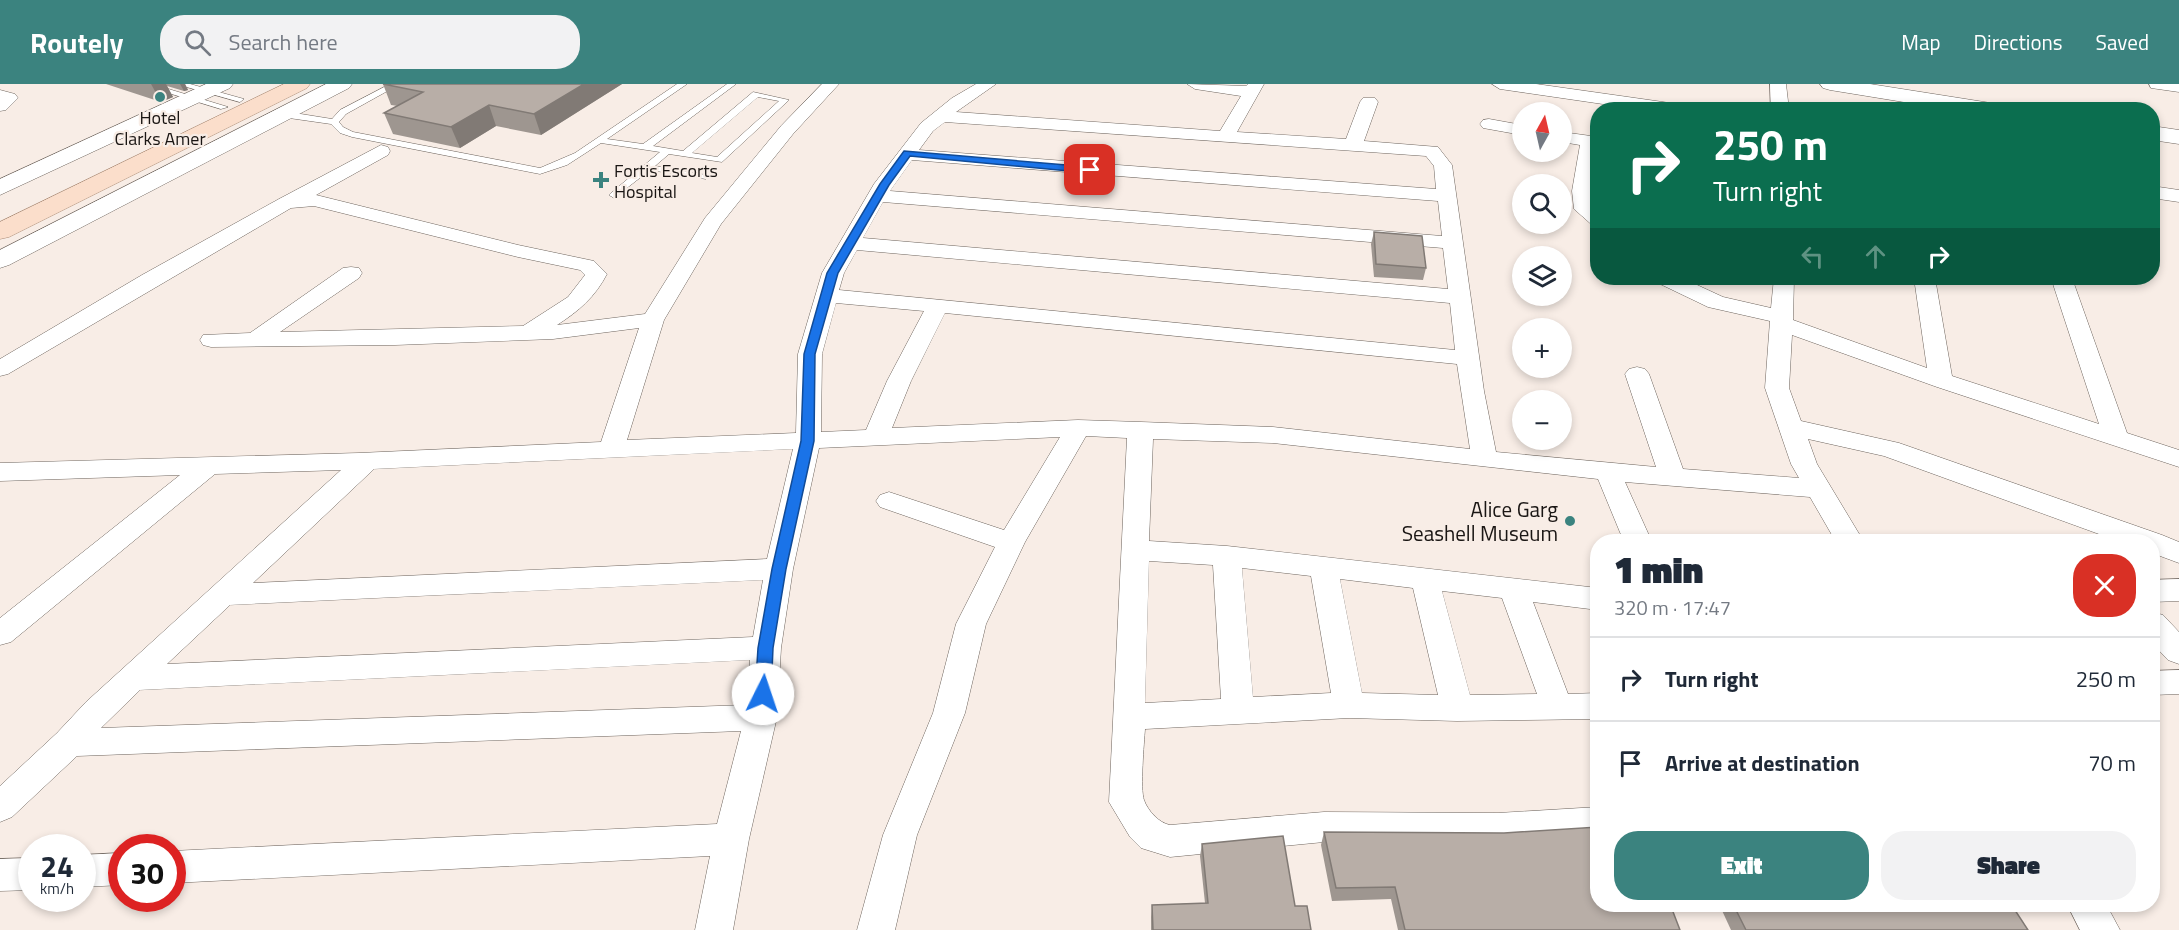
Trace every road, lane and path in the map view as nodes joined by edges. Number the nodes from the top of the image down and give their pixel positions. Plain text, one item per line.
1 (143, 84) edge
2 (271, 84) edge
3 (300, 84) edge
4 (342, 84) edge
5 (396, 84) edge
6 (683, 84) edge
7 (732, 84) edge
8 (831, 84) edge
9 (988, 84) edge
10 (1195, 84) edge
11 (1500, 84) edge
12 (1778, 84) edge
13 (1830, 84) edge
14 (2157, 84) edge
15 (2179, 87) edge
16 (1254, 88) edge
17 (200, 90) edge
18 (0, 94) edge
19 (1960, 94) edge
20 (1369, 102) dead end
21 (1654, 102) edge
22 (1779, 102) edge
23 (1978, 102) edge
24 (232, 103) junction
25 (0, 106) edge
26 (282, 114) junction
27 (940, 116) junction
28 (334, 122) junction
29 (1489, 124) dead end
30 (1512, 128) edge
31 (2160, 134) edge
32 (1226, 135) junction
33 (2179, 137) edge
34 (1572, 139) edge
35 (599, 140) junction
36 (1590, 141) edge
37 (645, 147) junction
38 (1353, 147) junction
39 (381, 151) dead end
40 (666, 152) junction
41 (907, 153) junction
42 (685, 154) junction
43 (1590, 158) edge
44 (648, 167) junction
45 (703, 177) dead end
46 (0, 188) edge
47 (2160, 193) edge
48 (614, 195) dead end
49 (878, 196) junction
50 (1448, 196) junction
51 (2179, 196) edge
52 (286, 203) junction
53 (1590, 214) edge
54 (0, 215) edge
55 (0, 232) edge
56 (850, 243) junction
57 (1454, 243) junction
58 (0, 260) edge
59 (351, 273) dead end
60 (1681, 285) edge
61 (1784, 285) edge
62 (1926, 285) edge
63 (2064, 285) edge
64 (826, 295) junction
65 (1461, 297) junction
66 (938, 306) junction
67 (653, 320) junction
68 (1782, 320) junction
69 (528, 333) junction
70 (256, 339) junction
71 (211, 340) dead end
72 (1468, 358) junction
73 (0, 369) edge
74 (1636, 374) dead end
75 (1941, 380) junction
76 (1791, 427) junction
77 (1078, 428) junction
78 (1141, 430) junction
79 (2116, 437) junction
80 (875, 438) junction
81 (808, 441) junction
82 (611, 450) junction
83 (1484, 458) junction
84 (2179, 459) edge
85 (367, 461) junction
86 (208, 466) junction
87 (0, 472) edge
88 (1608, 472) junction
89 (1673, 477) junction
90 (1819, 489) junction
91 (888, 501) dead end
92 (1635, 534) edge
93 (1845, 534) edge
94 (2130, 534) edge
95 (1011, 542) junction
96 (2160, 545) edge
97 (1134, 550) junction
98 (2179, 553) edge
99 (1227, 556) junction
100 (779, 569) junction
101 (1324, 569) junction
102 (1425, 580) junction
103 (1513, 589) junction
104 (2179, 590) edge
105 (2160, 591) edge
106 (223, 595) junction
107 (1590, 598) edge
108 (2160, 632) edge
109 (0, 634) edge
110 (766, 648) junction
111 (2179, 652) edge
112 (133, 678) junction
113 (1349, 705) junction
114 (1557, 706) junction
115 (1590, 706) edge
116 (1457, 708) junction
117 (1238, 709) junction
118 (761, 717) junction
119 (1130, 717) junction
120 (69, 743) junction
121 (0, 807) edge
122 (1590, 822) edge
123 (731, 839) junction
124 (186, 866) edge
125 (18, 874) edge
126 (0, 875) edge
127 (2090, 912) edge
128 (714, 930) edge
129 (876, 930) edge
130 (2101, 930) edge

1 - 17 lane
2 - 24 main road
3 - 55 main road
4 - 26 street
5 - 28 lane
6 - 35 lane
7 - 37 lane
8 - 67 street
9 - 27 street
10 - 16 street
11 - 21 street
12 - 22 street
13 - 19 street
14 - 15 street
16 - 32 street
17 - 24 lane
17 - 24 lane
17 - 46 street
18 - 25 street
19 - 23 street
20 - 38 street
24 - 54 main road
26 - 28 lane
26 - 58 street
27 - 32 street
27 - 41 street
28 - 35 lane
29 - 30 street
31 - 33 street
32 - 38 street
34 - 36 street
35 - 37 lane
37 - 40 lane
38 - 50 street
39 - 52 street
40 - 42 lane
40 - 44 lane
41 - 49 street
41 - 50 street
42 - 42 lane
43 - 53 street
44 - 45 lane
44 - 48 lane
47 - 51 street
49 - 56 street
49 - 57 street
50 - 57 street
52 - 69 street
52 - 73 street
56 - 64 street
56 - 65 street
57 - 65 street
59 - 70 street
60 - 68 street
61 - 68 street
62 - 75 street
63 - 79 street
64 - 66 street
64 - 81 street
65 - 72 street
66 - 72 street
66 - 80 street
67 - 69 street
67 - 82 street
68 - 75 street
68 - 76 street
69 - 70 street
70 - 71 street
72 - 83 street
74 - 89 street
75 - 79 street
76 - 90 street
76 - 94 street
77 - 78 street
77 - 80 street
77 - 95 street
78 - 83 street
78 - 97 street
79 - 84 street
80 - 81 street
81 - 82 street
81 - 100 street
82 - 85 street
83 - 88 street
85 - 86 street
85 - 106 street
86 - 87 street
86 - 109 street
88 - 89 street
88 - 92 street
89 - 90 street
90 - 93 street
91 - 95 street
95 - 129 street
96 - 98 street
97 - 99 street
97 - 119 street
99 - 101 street
99 - 117 street
100 - 106 street
100 - 110 street
101 - 102 street
101 - 113 street
102 - 103 street
102 - 116 street
103 - 107 street
103 - 114 street
104 - 105 street
106 - 112 street
108 - 111 street
110 - 112 street
110 - 118 street
112 - 120 street
113 - 116 street
113 - 117 street
114 - 115 street
114 - 116 street
117 - 119 street
118 - 120 street
118 - 123 street
119 - 122 street
120 - 121 street
123 - 124 street
123 - 128 street
125 - 126 street
127 - 130 street

